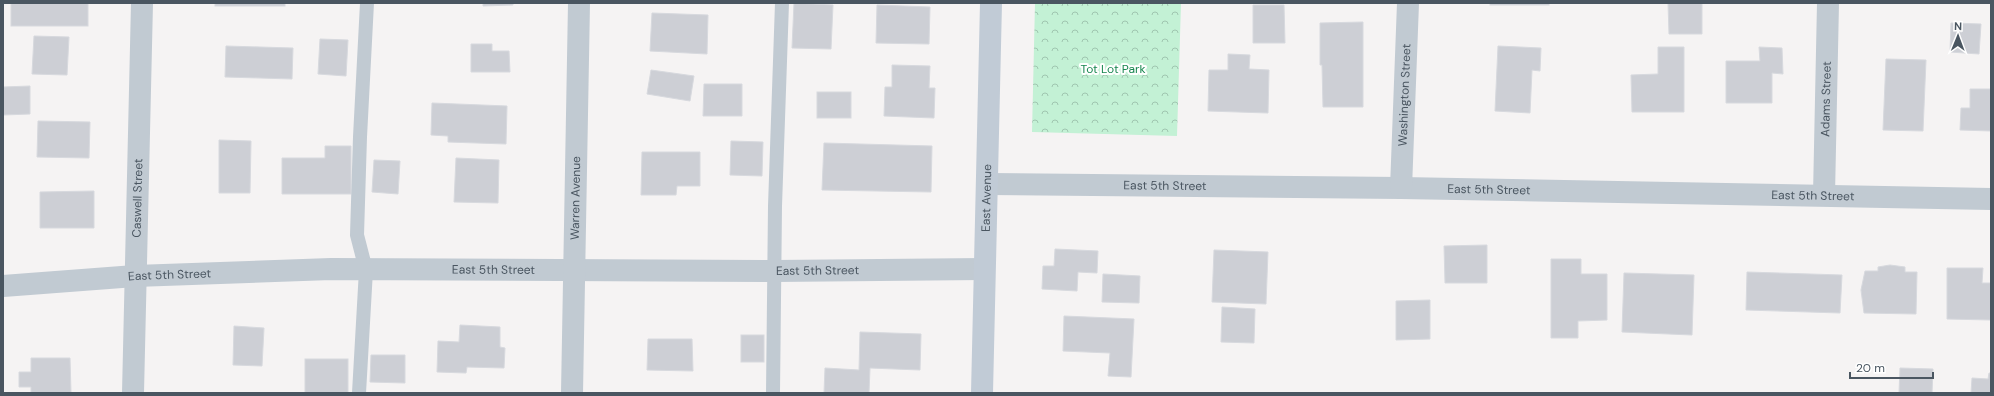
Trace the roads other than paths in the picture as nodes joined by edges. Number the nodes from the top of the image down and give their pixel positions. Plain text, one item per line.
1 (142, 3) edge
2 (368, 3) edge
3 (579, 3) edge
4 (782, 3) edge
5 (991, 3) edge
6 (1408, 3) edge
7 (1828, 3) edge
8 (986, 184) junction
9 (1401, 188) junction
10 (1824, 195) junction
11 (1991, 199) edge
12 (984, 269) junction
13 (366, 270) junction
14 (575, 270) junction
15 (775, 271) junction
16 (135, 276) junction
17 (3, 286) edge
18 (133, 393) edge
19 (359, 393) edge
20 (572, 393) edge
21 (773, 393) edge
22 (982, 393) edge

1 - 16 street, Caswell Street
2 - 13 lane
3 - 14 street, Warren Avenue
4 - 15 lane
5 - 8 street, East Avenue
6 - 9 street, Washington Street
7 - 10 street, Adams Street
8 - 9 street, East 5th Street
8 - 12 street, East Avenue
9 - 10 street, East 5th Street
10 - 11 street, East 5th Street
12 - 15 street, East 5th Street
12 - 22 street, East Avenue
13 - 14 street, East 5th Street
13 - 16 street, East 5th Street
13 - 19 lane
14 - 15 street, East 5th Street
14 - 20 street, Warren Avenue
15 - 21 lane
16 - 17 street, East 5th Street
16 - 18 street, Caswell Street

